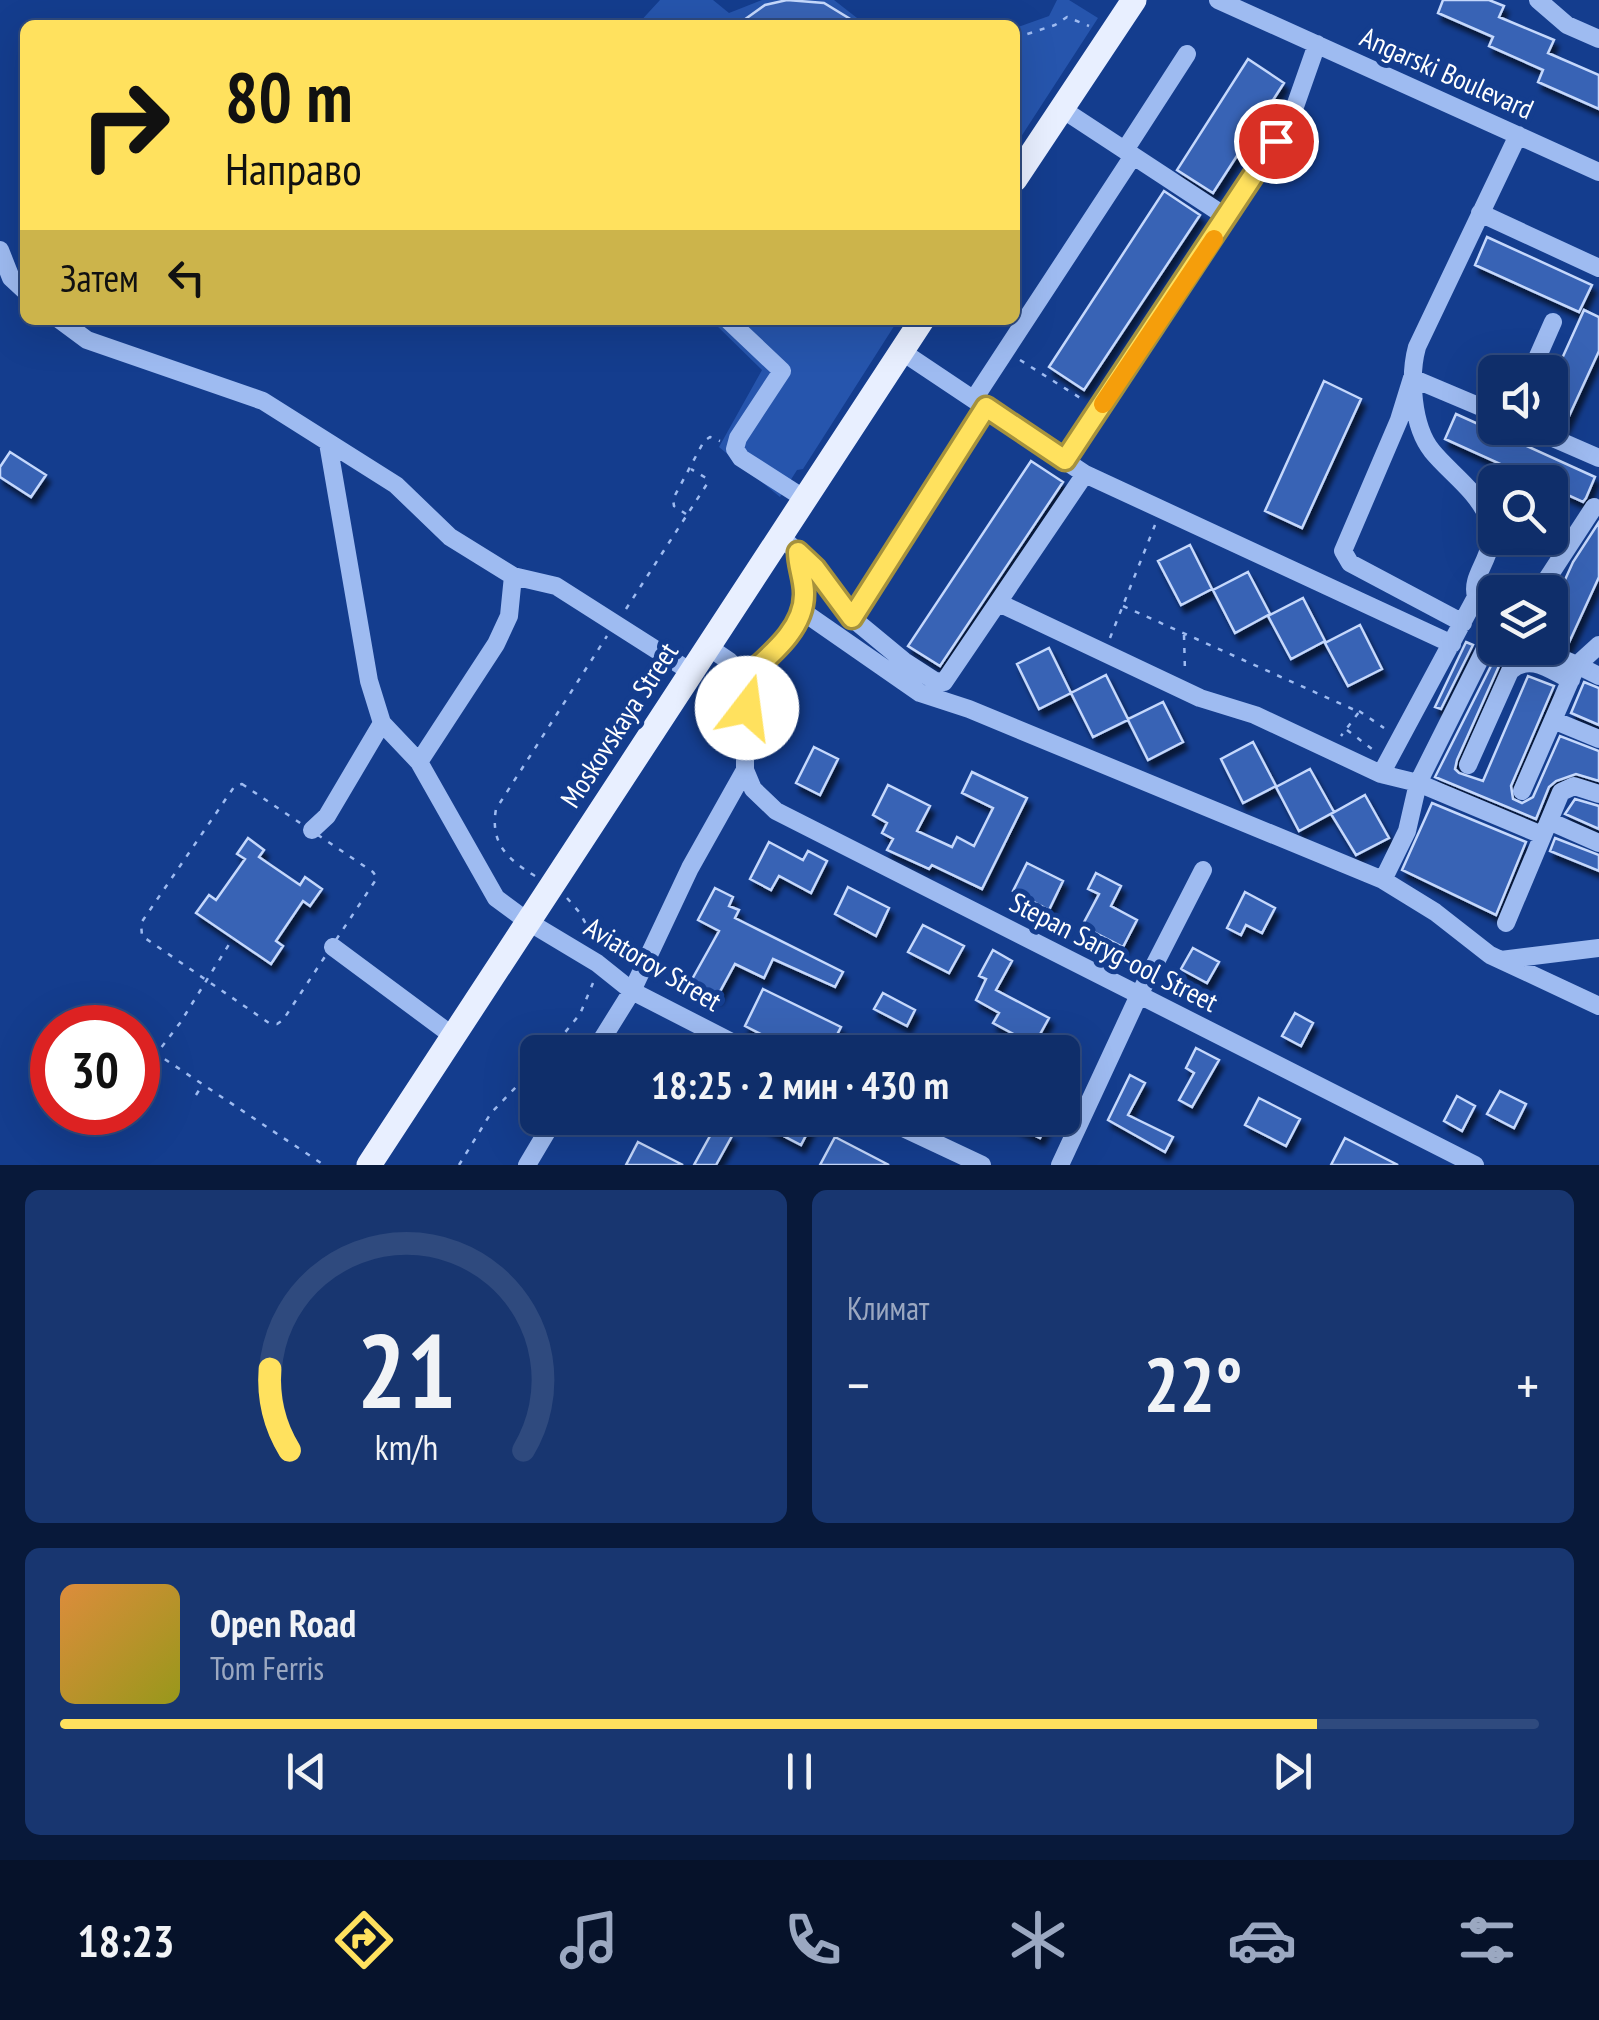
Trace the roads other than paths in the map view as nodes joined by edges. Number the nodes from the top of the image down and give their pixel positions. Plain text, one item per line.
1 (1218, 0) edge
2 (1538, 0) edge
3 (1126, 2) edge
4 (1599, 39) edge
5 (1317, 44) junction
6 (1187, 54) dead end
7 (1062, 109) junction
8 (1518, 135) junction
9 (1129, 153) junction
10 (1020, 172) edge
11 (1599, 172) edge
12 (1480, 213) junction
13 (1228, 218) junction
14 (0, 250) edge
15 (1599, 268) edge
16 (12, 287) edge
17 (1553, 322) dead end
18 (67, 325) edge
19 (733, 325) edge
20 (919, 325) edge
21 (901, 351) junction
22 (1538, 355) edge
23 (1412, 378) junction
24 (980, 403) junction
25 (1478, 406) edge
26 (328, 443) junction
27 (1568, 445) edge
28 (1599, 458) edge
29 (1065, 460) junction
30 (1086, 474) junction
31 (805, 498) junction
32 (1478, 499) edge
33 (1597, 499) edge
34 (1568, 543) edge
35 (789, 544) junction
36 (1488, 555) edge
37 (513, 576) junction
38 (1476, 597) junction
39 (1478, 600) edge
40 (1000, 603) junction
41 (802, 611) junction
42 (852, 618) junction
43 (1463, 623) junction
44 (1452, 644) junction
45 (1599, 645) edge
46 (706, 646) junction
47 (1478, 663) edge
48 (1562, 665) edge
49 (691, 672) junction
50 (1574, 673) junction
51 (1599, 676) edge
52 (745, 678) junction
53 (1554, 720) junction
54 (382, 724) junction
55 (1599, 738) edge
56 (419, 762) junction
57 (1468, 765) dead end
58 (1385, 768) junction
59 (745, 770) junction
60 (1418, 784) junction
61 (1522, 791) dead end
62 (1599, 794) edge
63 (1545, 828) junction
64 (312, 830) road end
65 (1599, 843) edge
66 (1204, 870) dead end
67 (1384, 880) junction
68 (527, 922) junction
69 (1506, 923) dead end
70 (333, 947) road end
71 (1599, 948) edge
72 (1501, 960) junction
73 (632, 991) junction
74 (1139, 995) junction
75 (1599, 1006) edge
76 (605, 1035) edge
77 (718, 1035) edge
78 (453, 1036) junction
79 (545, 1135) edge
80 (918, 1135) edge
81 (369, 1165) edge
82 (526, 1165) edge
83 (982, 1165) edge
84 (1060, 1165) edge
85 (1475, 1165) edge

1 - 5 street, Angarski Boulevard
2 - 4 street
3 - 7 main road
5 - 8 street, Angarski Boulevard
5 - 13 street
6 - 9 street
7 - 9 street
7 - 10 main road
8 - 11 street, Angarski Boulevard
8 - 12 street
9 - 13 street
9 - 24 street
12 - 15 street
12 - 23 street
13 - 29 street
14 - 16 street
17 - 22 street
18 - 26 street
19 - 31 street
20 - 21 main road, Moskovskaya Street
21 - 24 street
21 - 31 main road, Moskovskaya Street
23 - 25 street
23 - 32 street
23 - 43 street
24 - 29 street
24 - 42 street
26 - 37 street
26 - 54 street
27 - 28 street
29 - 30 street
30 - 40 street
30 - 44 street
31 - 35 main road, Moskovskaya Street
33 - 34 street
35 - 41 street
35 - 42 street
35 - 46 main road, Moskovskaya Street
36 - 38 street
37 - 49 street
37 - 56 street
38 - 39 street
38 - 43 street
40 - 42 street
40 - 58 street
41 - 52 street
41 - 67 street
43 - 44 street
44 - 58 street
45 - 50 street
46 - 49 main road, Moskovskaya Street
46 - 52 street
47 - 60 street
48 - 50 street
49 - 68 main road, Moskovskaya Street
50 - 51 street
50 - 53 street
50 - 57 street
52 - 59 street
53 - 55 street
53 - 61 street
54 - 56 street, Aviatorov Street
54 - 64 street
56 - 68 street, Aviatorov Street
58 - 60 street
59 - 73 street
59 - 74 street, Stepan Saryg-ool Street
60 - 63 street
60 - 67 street
62 - 63 street
63 - 65 street
63 - 69 street
66 - 74 street
67 - 72 street
68 - 73 street, Aviatorov Street
68 - 78 main road, Moskovskaya Street
70 - 78 street
71 - 72 street
72 - 75 street
73 - 76 street
73 - 77 street, Aviatorov Street
74 - 84 street
74 - 85 street, Stepan Saryg-ool Street
78 - 81 main road, Moskovskaya Street
79 - 82 street
80 - 83 street

